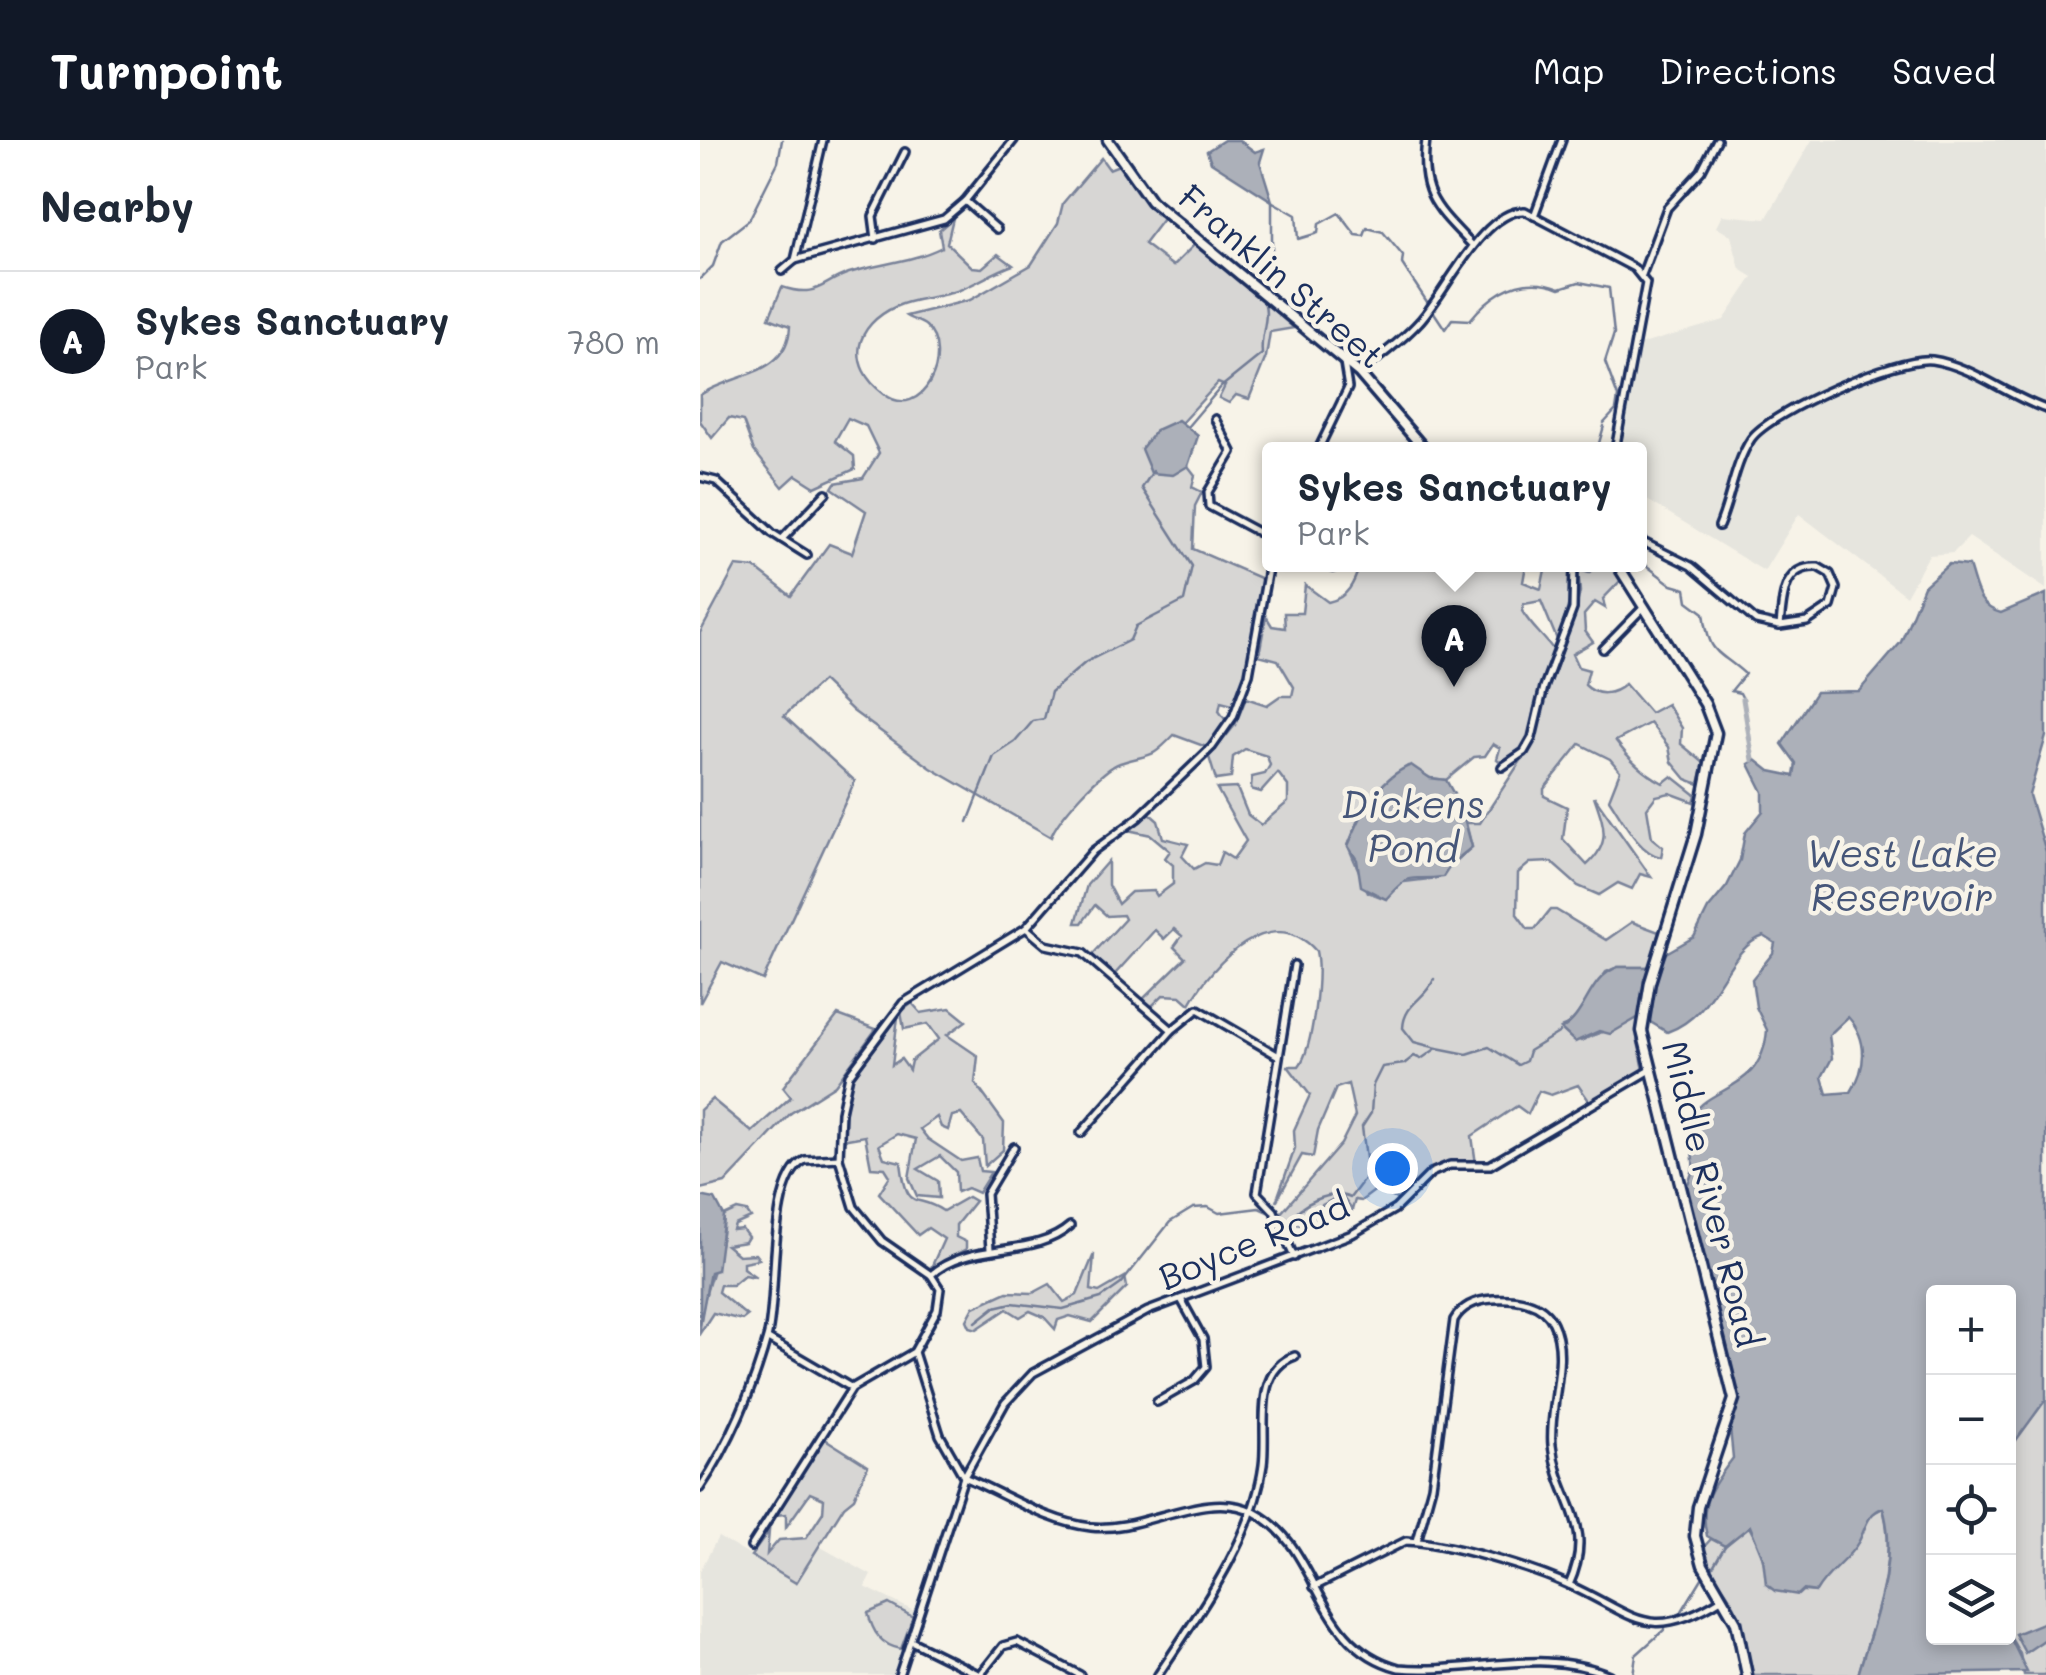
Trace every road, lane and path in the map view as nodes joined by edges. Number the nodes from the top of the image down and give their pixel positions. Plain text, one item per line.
1 (823, 140) edge
2 (1014, 140) edge
3 (1108, 140) edge
4 (1426, 140) edge
5 (1562, 140) edge
6 (1717, 140) edge
7 (905, 152) dead end
8 (965, 201) junction
9 (1534, 216) junction
10 (997, 229) dead end
11 (876, 239) junction
12 (1473, 246) junction
13 (795, 260) junction
14 (782, 271) dead end
15 (1642, 275) junction
16 (1343, 360) junction
17 (1359, 373) junction
18 (2046, 409) edge
19 (1215, 419) dead end
20 (1322, 442) edge
21 (1419, 442) edge
22 (1617, 442) edge
23 (700, 477) edge
24 (826, 493) dead end
25 (1718, 526) dead end
26 (1262, 534) edge
27 (782, 539) junction
28 (1647, 544) edge
29 (807, 555) dead end
30 (1268, 572) edge
31 (1574, 572) edge
32 (1622, 572) edge
33 (1645, 606) junction
34 (1780, 626) junction
35 (1603, 649) dead end
36 (1502, 767) dead end
37 (1026, 928) junction
38 (1294, 965) dead end
39 (1172, 1030) junction
40 (1277, 1054) junction
41 (1649, 1071) junction
42 (1081, 1133) dead end
43 (1014, 1147) dead end
44 (839, 1158) junction
45 (1070, 1226) dead end
46 (990, 1250) junction
47 (1294, 1257) junction
48 (930, 1275) junction
49 (1181, 1298) junction
50 (767, 1338) junction
51 (914, 1352) junction
52 (1294, 1356) dead end
53 (852, 1388) junction
54 (1157, 1402) dead end
55 (964, 1476) junction
56 (700, 1488) edge
57 (1252, 1511) junction
58 (1416, 1541) junction
59 (751, 1547) dead end
60 (1569, 1585) junction
61 (1314, 1587) junction
62 (1724, 1597) junction
63 (911, 1641) junction
64 (1493, 1672) edge
65 (899, 1675) edge
66 (980, 1675) edge
67 (1080, 1675) edge
68 (1158, 1675) edge
69 (1610, 1675) edge
70 (1747, 1675) edge

1 - 13 street
2 - 8 street
3 - 16 main road, Franklin Street
4 - 12 street
5 - 9 street
6 - 15 street
7 - 11 street
8 - 10 street
8 - 11 street
9 - 12 street
9 - 15 street
11 - 13 street
12 - 17 street
13 - 14 street
15 - 22 street
16 - 17 main road, Franklin Street
16 - 20 street
17 - 21 main road, Franklin Street
18 - 25 street
19 - 26 street
23 - 27 street
24 - 27 street
27 - 29 street
28 - 34 street
30 - 37 street
31 - 36 street
32 - 33 main road, Middle River Road
33 - 35 street
33 - 41 main road, Middle River Road
34 - 34 street
37 - 39 street
37 - 44 street
38 - 40 street
39 - 40 street
39 - 42 street
40 - 47 street
41 - 47 street, Boyce Road
41 - 62 main road, Middle River Road
43 - 46 street
44 - 48 street
44 - 50 street
45 - 46 street
46 - 48 street
47 - 49 street, Boyce Road
48 - 51 street
49 - 54 street
49 - 55 street, Boyce Road
50 - 53 street
50 - 56 street
51 - 53 street
51 - 55 street
52 - 57 street
53 - 59 street
55 - 57 street
55 - 63 street, Boyce Road
57 - 61 street
57 - 68 street
58 - 60 street
58 - 60 street
58 - 61 street
60 - 62 street
61 - 64 street
62 - 70 main road, Middle River Road
63 - 65 street, Boyce Road
63 - 66 street
64 - 69 street
66 - 67 street

